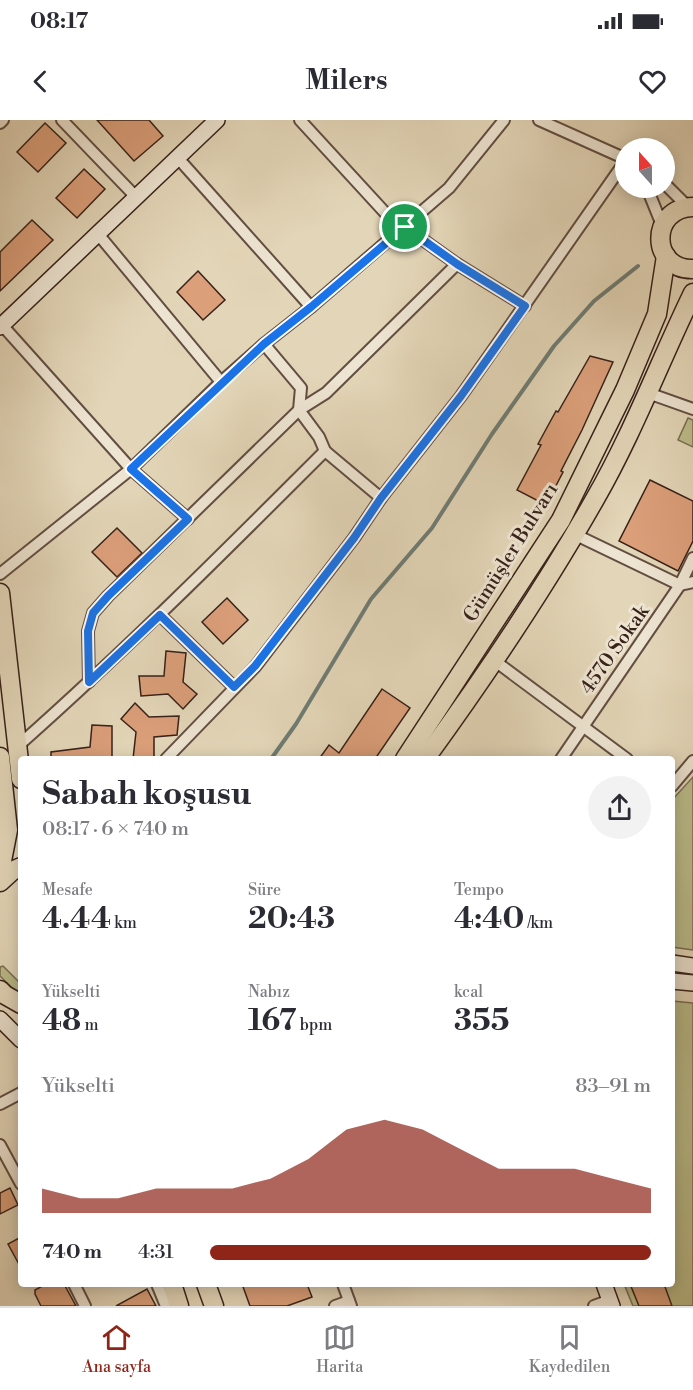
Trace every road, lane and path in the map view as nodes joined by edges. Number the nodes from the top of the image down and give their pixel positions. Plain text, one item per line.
1 (3, 120) edge
2 (62, 120) edge
3 (217, 120) edge
4 (300, 120) edge
5 (504, 120) edge
6 (539, 120) edge
7 (0, 123) edge
8 (615, 154) edge
9 (177, 157) junction
10 (615, 175) edge
11 (675, 193) edge
12 (136, 197) junction
13 (651, 198) edge
14 (690, 207) edge
15 (662, 225) junction
16 (403, 228) junction
17 (98, 234) junction
18 (666, 256) junction
19 (457, 264) junction
20 (693, 269) edge
21 (693, 293) edge
22 (525, 306) junction
23 (311, 307) junction
24 (1, 326) edge
25 (264, 344) junction
26 (220, 382) junction
27 (648, 393) junction
28 (693, 409) edge
29 (299, 410) junction
30 (325, 451) junction
31 (131, 469) junction
32 (381, 498) junction
33 (188, 519) junction
34 (574, 534) junction
35 (693, 558) edge
36 (0, 574) edge
37 (693, 582) edge
38 (680, 585) junction
39 (0, 593) edge
40 (160, 615) junction
41 (495, 661) junction
42 (89, 682) junction
43 (234, 687) junction
44 (584, 725) junction
45 (20, 752) edge
46 (0, 756) edge
47 (169, 756) edge
48 (407, 756) edge
49 (427, 756) edge
50 (563, 756) edge
51 (623, 756) edge
52 (693, 761) edge
53 (675, 782) edge
54 (2, 802) edge
55 (18, 869) edge
56 (0, 871) edge
57 (0, 882) edge
58 (675, 963) edge
59 (693, 966) edge
60 (675, 981) edge
61 (693, 983) edge
62 (0, 990) edge
63 (18, 1002) edge
64 (0, 1019) edge
65 (18, 1037) edge
66 (18, 1095) edge
67 (0, 1104) edge
68 (0, 1145) edge
69 (18, 1178) edge
70 (76, 1287) edge
71 (158, 1287) edge
72 (173, 1287) edge
73 (207, 1287) edge
74 (344, 1287) edge
75 (605, 1287) edge
76 (350, 1303) edge
77 (611, 1303) edge
78 (85, 1306) edge
79 (166, 1306) edge
80 (179, 1306) edge
81 (214, 1306) edge
82 (335, 1306) edge
83 (594, 1306) edge

1 - 7 street
2 - 12 street
3 - 9 street
4 - 16 street
5 - 16 street
6 - 8 street
9 - 12 street
9 - 23 street
10 - 22 street
11 - 14 street
12 - 17 street
13 - 15 street
14 - 15 main road
15 - 18 main road, Gümüşler Bulvarı
16 - 19 street
16 - 23 street
17 - 24 street
17 - 26 street
18 - 20 main road
18 - 48 main road, Gümüşler Bulvarı
19 - 22 street
19 - 29 street
21 - 27 main road
22 - 32 street
23 - 25 street
24 - 31 street
25 - 26 street
25 - 29 street
26 - 31 street
27 - 28 street
27 - 34 main road
29 - 30 street
29 - 33 street
30 - 32 street
30 - 40 street
31 - 33 street
31 - 36 street
32 - 43 street
33 - 42 street
34 - 38 street
34 - 41 main road
35 - 38 street, 4570 Sokak
37 - 38 street
38 - 44 street, 4570 Sokak
39 - 45 main road
40 - 42 street
40 - 43 street
41 - 44 street
41 - 49 main road
42 - 45 street
43 - 47 street
44 - 50 street, 4570 Sokak
44 - 51 street
46 - 54 main road
52 - 53 street
54 - 56 main road
55 - 57 main road
58 - 59 street
60 - 61 street
62 - 63 main road
64 - 65 street
66 - 67 street
68 - 69 street
70 - 78 street
71 - 79 street
72 - 80 main road
73 - 81 main road
74 - 76 street
75 - 77 street
76 - 82 street
77 - 83 street

